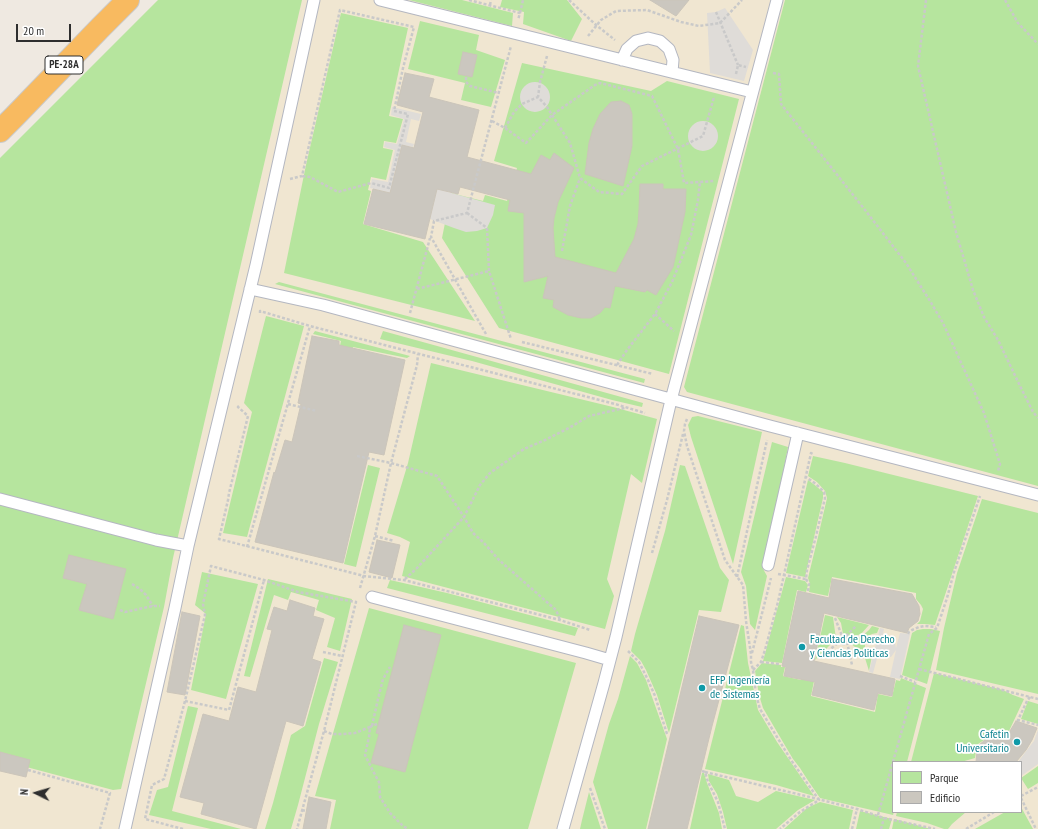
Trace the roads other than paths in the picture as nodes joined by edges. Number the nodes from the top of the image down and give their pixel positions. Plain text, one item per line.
1 (128, 0) edge
2 (314, 0) edge
3 (380, 0) edge
4 (777, 0) edge
5 (622, 60) junction
6 (672, 72) junction
7 (752, 92) junction
8 (0, 131) edge
9 (250, 289) junction
10 (671, 400) junction
11 (798, 433) junction
12 (1038, 495) edge
13 (0, 499) edge
14 (188, 546) junction
15 (770, 569) road end
16 (372, 597) dead end
17 (610, 660) junction
18 (126, 829) edge
19 (563, 829) edge

1 - 8 highway, PE-28A
2 - 9 lane
3 - 5 lane
4 - 7 lane
5 - 6 lane
5 - 6 lane
6 - 7 lane
7 - 10 lane
9 - 10 lane
9 - 14 lane
10 - 11 lane
10 - 17 lane
11 - 12 lane
11 - 15 lane
13 - 14 lane
14 - 18 lane
16 - 17 lane
17 - 19 lane

